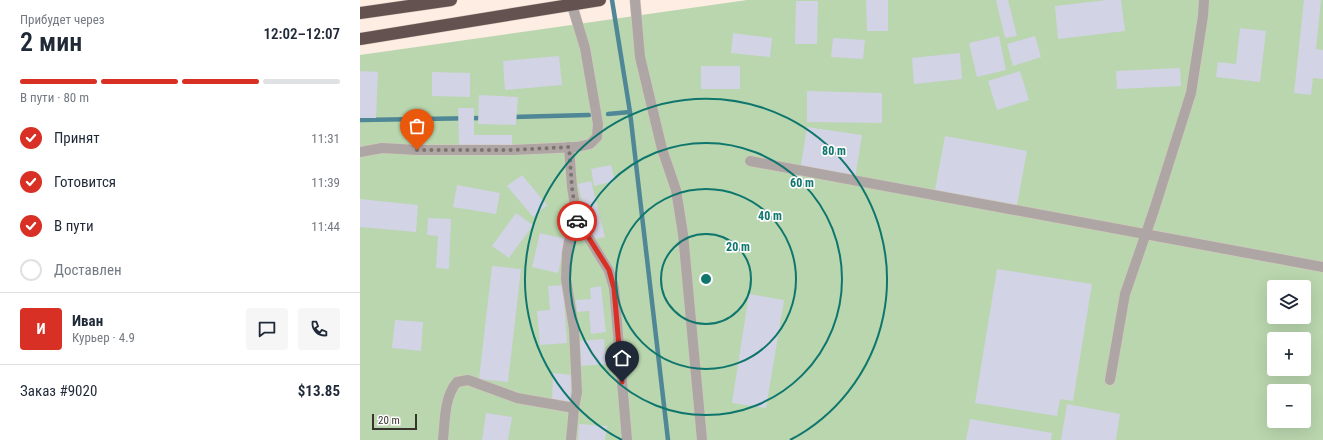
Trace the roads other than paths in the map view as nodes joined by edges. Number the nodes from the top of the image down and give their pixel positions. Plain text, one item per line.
1 (451, 0) edge
2 (635, 0) edge
3 (1204, 0) edge
4 (594, 1) edge
5 (572, 5) junction
6 (360, 13) edge
7 (360, 39) edge
8 (569, 147) junction
9 (360, 152) edge
10 (750, 160) dead end
11 (578, 225) junction
12 (1146, 233) junction
13 (1323, 267) edge
14 (1110, 380) dead end
15 (574, 408) junction
16 (443, 440) edge
17 (571, 440) edge
18 (627, 440) edge
19 (702, 440) edge

1 - 6 highway
2 - 19 street
3 - 12 street
4 - 5 highway
5 - 7 highway
5 - 8 street
8 - 9 street
8 - 11 street
10 - 12 street
11 - 15 street
11 - 18 street
12 - 13 street
12 - 14 street
15 - 16 street
15 - 17 street

